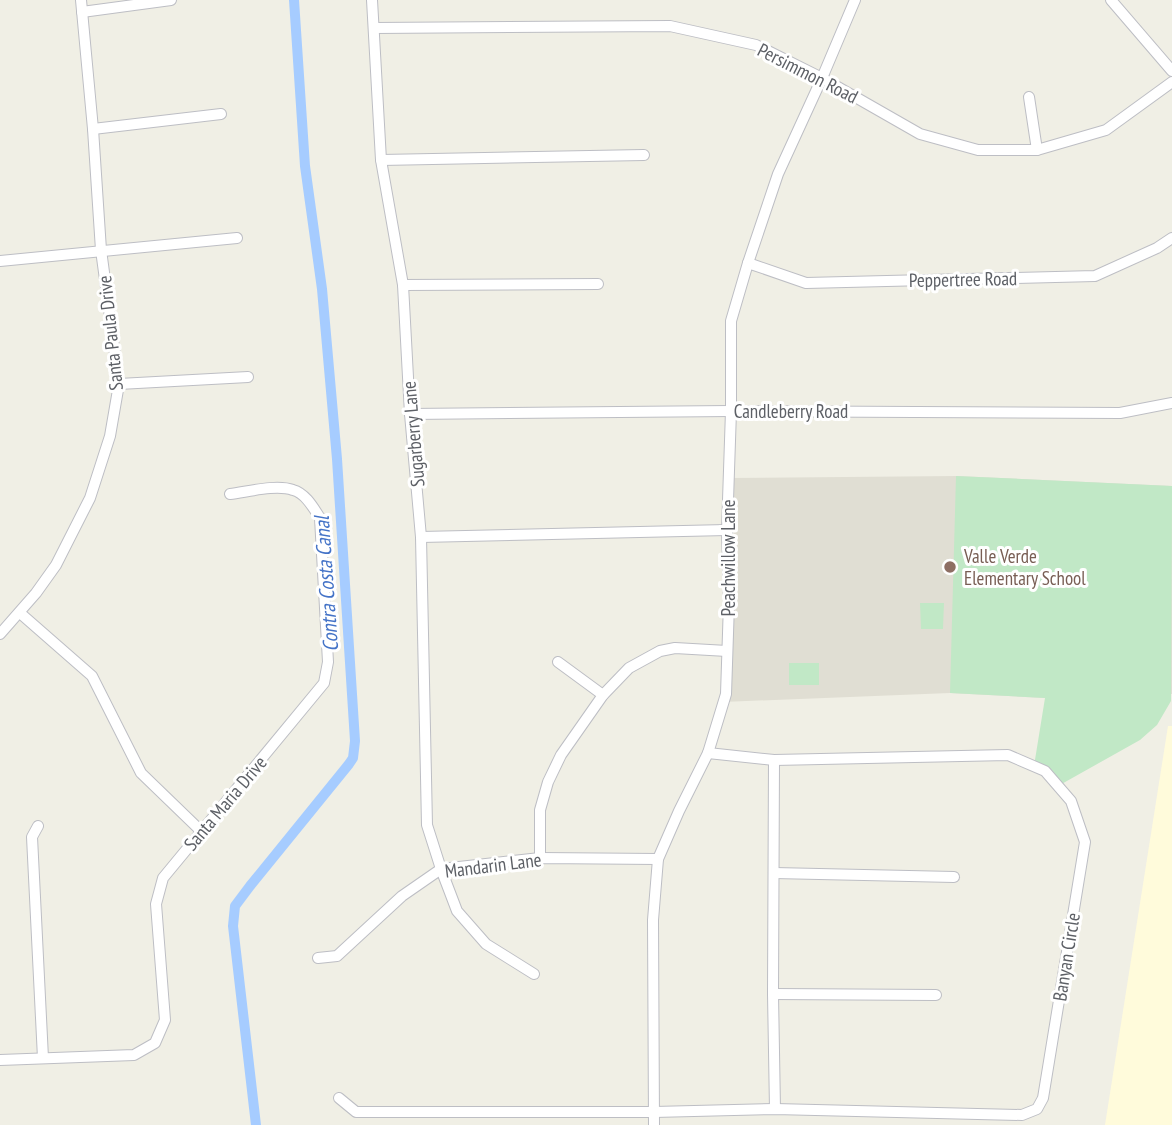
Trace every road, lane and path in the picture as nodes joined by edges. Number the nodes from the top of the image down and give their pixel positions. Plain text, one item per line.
1 (81, 0) edge
2 (171, 0) edge
3 (372, 0) edge
4 (855, 0) edge
5 (1111, 0) edge
6 (82, 12) junction
7 (374, 28) junction
8 (1172, 71) edge
9 (822, 78) junction
10 (1172, 82) edge
11 (1029, 97) dead end
12 (221, 114) dead end
13 (93, 129) junction
14 (1037, 150) junction
15 (644, 155) dead end
16 (381, 160) junction
17 (237, 238) dead end
18 (1172, 238) edge
19 (101, 250) junction
20 (0, 261) edge
21 (748, 263) junction
22 (598, 284) dead end
23 (403, 285) junction
24 (248, 377) dead end
25 (119, 384) junction
26 (1172, 403) edge
27 (731, 411) junction
28 (410, 414) junction
29 (230, 494) dead end
30 (727, 530) junction
31 (421, 537) junction
32 (20, 612) junction
33 (0, 634) edge
34 (727, 651) junction
35 (558, 662) dead end
36 (603, 695) junction
37 (708, 753) junction
38 (774, 760) junction
39 (38, 827) dead end
40 (201, 831) junction
41 (540, 858) junction
42 (657, 859) junction
43 (441, 869) junction
44 (774, 873) junction
45 (954, 877) dead end
46 (318, 958) dead end
47 (534, 974) dead end
48 (773, 994) junction
49 (936, 995) dead end
50 (43, 1058) junction
51 (0, 1060) edge
52 (339, 1098) dead end
53 (775, 1109) junction
54 (654, 1112) junction
55 (654, 1125) edge

1 - 6 street, Santa Paula Drive
2 - 6 street
3 - 7 street, Sugarberry Lane
4 - 9 street, Peachwillow Lane
5 - 8 street
6 - 13 street, Santa Paula Drive
7 - 9 street, Persimmon Road
7 - 16 street, Sugarberry Lane
9 - 14 street, Persimmon Road
9 - 21 street, Peachwillow Lane
10 - 14 street, Persimmon Road
11 - 14 street
12 - 13 street
13 - 19 street, Santa Paula Drive
15 - 16 street
16 - 23 street, Sugarberry Lane
17 - 19 street
18 - 21 street, Peppertree Road
19 - 20 street
19 - 25 street, Santa Paula Drive
21 - 27 street, Peachwillow Lane
22 - 23 street
23 - 28 street, Sugarberry Lane
24 - 25 street
25 - 32 street, Santa Paula Drive
26 - 27 street, Candleberry Road
27 - 28 street, Candleberry Road
27 - 30 street, Peachwillow Lane
28 - 31 street, Sugarberry Lane
29 - 40 street, Santa Maria Drive
30 - 31 street
30 - 34 street, Peachwillow Lane
31 - 43 street, Sugarberry Lane
32 - 33 street, Santa Paula Drive
32 - 40 street
34 - 36 street
34 - 37 street, Peachwillow Lane
35 - 36 street
36 - 41 street
37 - 38 street, Banyan Circle
37 - 42 street, Peachwillow Lane
38 - 44 street
38 - 53 street, Banyan Circle
39 - 50 street
40 - 50 street, Santa Maria Drive
41 - 42 street, Mandarin Lane
41 - 43 street, Mandarin Lane
42 - 54 street, Peachwillow Lane
43 - 46 street, Mandarin Lane
43 - 47 street, Sugarberry Lane
44 - 45 street
44 - 48 street
48 - 49 street
48 - 53 street
50 - 51 street, Santa Maria Drive
52 - 54 street, Banyan Circle
53 - 54 street, Banyan Circle
54 - 55 street, Peachwillow Lane

